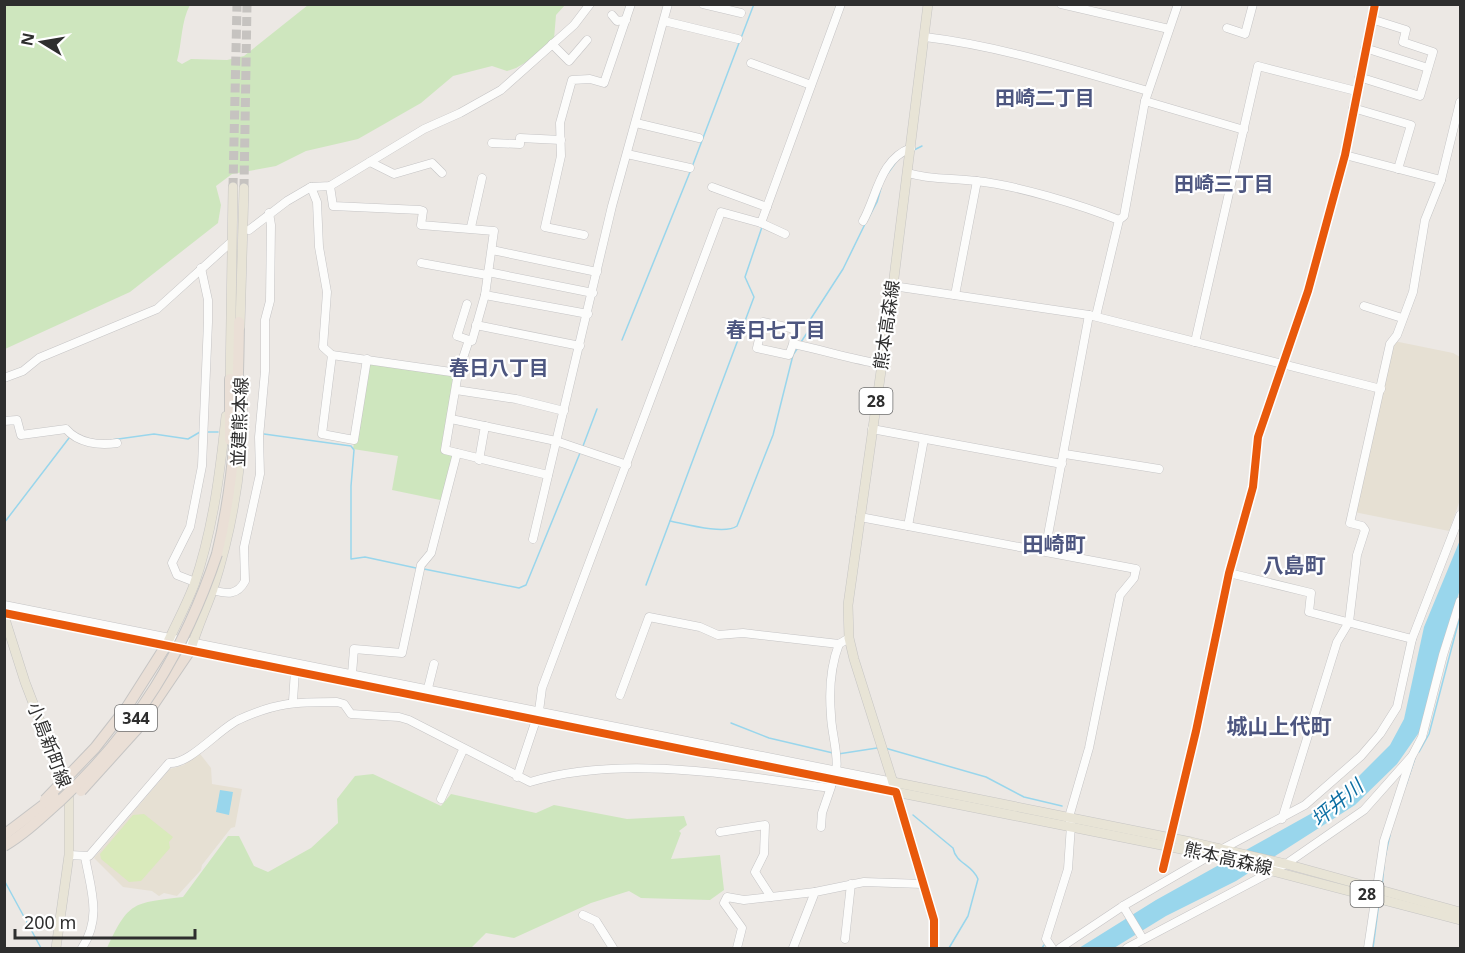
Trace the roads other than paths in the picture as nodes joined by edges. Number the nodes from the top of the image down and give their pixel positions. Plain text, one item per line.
1 (590, 4) edge
2 (631, 4) edge
3 (668, 4) edge
4 (703, 4) edge
5 (841, 4) edge
6 (928, 4) edge
7 (1061, 4) edge
8 (1178, 4) edge
9 (1253, 4) edge
10 (1375, 4) edge
11 (741, 13) dead end
12 (612, 15) dead end
13 (1371, 19) junction
14 (626, 20) junction
15 (664, 21) junction
16 (1227, 28) dead end
17 (1169, 29) junction
18 (925, 36) junction
19 (738, 39) dead end
20 (587, 40) dead end
21 (552, 44) junction
22 (1365, 48) junction
23 (751, 63) dead end
24 (1428, 68) junction
25 (1359, 78) junction
26 (811, 85) junction
27 (1148, 91) junction
28 (1356, 91) junction
29 (1145, 101) junction
30 (1461, 102) edge
31 (1353, 108) junction
32 (636, 123) junction
33 (1244, 130) junction
34 (699, 138) dead end
35 (561, 140) junction
36 (492, 143) dead end
37 (911, 148) junction
38 (627, 154) junction
39 (1344, 155) junction
40 (370, 162) junction
41 (690, 168) dead end
42 (1398, 169) junction
43 (442, 173) dead end
44 (908, 173) junction
45 (482, 178) dead end
46 (1441, 180) junction
47 (977, 181) junction
48 (330, 186) junction
49 (233, 187) tunnel mouth
50 (712, 187) dead end
51 (244, 188) tunnel mouth
52 (311, 188) junction
53 (767, 207) junction
54 (269, 213) junction
55 (1119, 220) junction
56 (863, 221) dead end
57 (761, 223) junction
58 (471, 227) junction
59 (249, 230) dead end
60 (785, 234) dead end
61 (584, 235) dead end
62 (229, 244) dead end
63 (492, 250) junction
64 (421, 264) dead end
65 (201, 268) junction
66 (597, 272) junction
67 (487, 273) junction
68 (893, 286) junction
69 (593, 293) junction
70 (485, 295) junction
71 (955, 295) junction
72 (467, 304) dead end
73 (1364, 306) dead end
74 (588, 314) junction
75 (1092, 316) junction
76 (1402, 318) junction
77 (239, 322) junction
78 (476, 326) junction
79 (469, 340) junction
80 (1195, 342) junction
81 (793, 344) junction
82 (580, 346) junction
83 (332, 355) junction
84 (367, 359) junction
85 (881, 364) junction
86 (1281, 365) junction
87 (458, 373) junction
88 (4, 378) edge
89 (230, 379) junction
90 (1381, 389) junction
91 (456, 390) junction
92 (564, 411) junction
93 (451, 419) junction
94 (4, 421) edge
95 (485, 426) junction
96 (872, 429) junction
97 (924, 439) junction
98 (556, 441) junction
99 (117, 443) dead end
100 (457, 453) junction
101 (1065, 454) junction
102 (479, 460) junction
103 (1062, 464) junction
104 (627, 465) junction
105 (1159, 469) dead end
106 (548, 475) junction
107 (1461, 515) edge
108 (860, 517) junction
109 (908, 526) junction
110 (533, 539) dead end
111 (1045, 551) junction
112 (213, 553) junction
113 (1229, 573) junction
114 (195, 582) junction
115 (212, 590) junction
116 (1461, 601) edge
117 (4, 605) edge
118 (4, 615) edge
119 (1349, 622) junction
120 (849, 638) junction
121 (1412, 639) junction
122 (169, 640) junction
123 (192, 645) junction
124 (839, 645) junction
125 (216, 650) junction
126 (434, 664) dead end
127 (295, 670) junction
128 (352, 674) junction
129 (427, 693) junction
130 (620, 695) dead end
131 (293, 701) junction
132 (538, 714) junction
133 (463, 750) junction
134 (1412, 756) junction
135 (517, 777) junction
136 (833, 779) junction
137 (894, 787) junction
138 (441, 799) dead end
139 (1282, 819) junction
140 (1070, 821) junction
141 (29, 824) junction
142 (821, 827) dead end
143 (720, 832) dead end
144 (4, 835) edge
145 (1170, 841) junction
146 (4, 846) edge
147 (1222, 849) junction
148 (69, 855) junction
149 (1211, 855) junction
150 (85, 857) junction
151 (1286, 864) junction
152 (1163, 869) dead end
153 (1274, 870) junction
154 (850, 884) junction
155 (923, 884) junction
156 (815, 892) junction
157 (1376, 893) junction
158 (771, 897) junction
159 (1124, 907) junction
160 (1461, 912) edge
161 (583, 915) dead end
162 (1461, 920) edge
163 (1142, 938) junction
164 (845, 939) dead end
165 (56, 948) edge
166 (82, 948) edge
167 (613, 948) edge
168 (737, 948) edge
169 (793, 948) edge
170 (934, 948) edge
171 (1052, 948) edge
172 (1060, 948) edge
173 (1127, 948) edge
174 (1368, 948) edge

1 - 21 street
2 - 14 street
3 - 15 street
4 - 11 street
5 - 26 street
6 - 18 main road, 熊本高森線 / 28
7 - 17 street
8 - 17 street
9 - 16 street
10 - 13 street
12 - 14 street
13 - 22 street
13 - 24 street
14 - 35 street
15 - 19 street
15 - 32 street
17 - 27 street
18 - 27 street
18 - 37 main road, 熊本高森線 / 28
20 - 21 street
21 - 40 street
22 - 24 street
22 - 25 street
23 - 26 street
24 - 25 street
25 - 28 street
26 - 53 street
27 - 29 street
28 - 31 street
28 - 33 street
29 - 33 street
29 - 55 street
30 - 46 street
31 - 39 street
31 - 42 street
32 - 34 street
32 - 38 street
33 - 80 street
35 - 36 street
35 - 61 street
37 - 44 main road, 熊本高森線 / 28
37 - 56 street
38 - 41 street
38 - 66 street
39 - 42 street
39 - 86 street
40 - 43 street
40 - 48 street
42 - 46 street
44 - 47 street
44 - 68 main road, 熊本高森線 / 28
45 - 58 street
46 - 76 street
47 - 55 street
47 - 71 street
48 - 52 street
48 - 58 street
49 - 89 main road, 並建熊本線
50 - 53 street
51 - 77 main road, 並建熊本線
52 - 54 street
52 - 83 street
53 - 57 street
54 - 59 street
54 - 115 street
55 - 75 street
57 - 60 street
57 - 104 street
58 - 63 street
62 - 65 street
63 - 66 street
63 - 67 street
64 - 67 street
65 - 88 street
65 - 114 street
66 - 69 street
67 - 69 street
67 - 70 street
68 - 71 street
68 - 85 main road, 熊本高森線 / 28
69 - 74 street
70 - 74 street
70 - 78 street
71 - 75 street
72 - 79 street
73 - 76 street
74 - 82 street
75 - 80 street
75 - 101 street
76 - 90 street
77 - 112 highway, 344
77 - 115 main road, 並建熊本線
78 - 79 street
78 - 82 street
79 - 87 street
80 - 86 street
81 - 81 street
81 - 85 street
82 - 92 street
83 - 84 street
83 - 84 street
84 - 87 street
85 - 96 main road, 熊本高森線 / 28
86 - 90 street
86 - 113 street
87 - 91 street
89 - 112 highway, 344
89 - 114 main road, 並建熊本線
90 - 119 street
91 - 92 street
91 - 93 street
92 - 98 street
93 - 95 street
93 - 100 street
94 - 99 street
95 - 98 street
95 - 102 street
96 - 97 street
96 - 108 main road, 熊本高森線 / 28
97 - 103 street
97 - 109 street
98 - 104 street
98 - 106 street
100 - 102 street
100 - 128 street
101 - 103 street
101 - 105 street
102 - 106 street
103 - 111 street
104 - 132 street
106 - 110 street
107 - 121 street
108 - 109 street
108 - 120 main road, 熊本高森線 / 28
109 - 111 street
111 - 140 street
112 - 141 highway, 344, bridge
113 - 119 street
113 - 145 street
114 - 122 main road, 並建熊本線
115 - 123 main road, 並建熊本線
116 - 134 street
117 - 122 street
118 - 122 street
118 - 148 main road, 小島新町線
119 - 121 street
119 - 139 street
120 - 124 street
120 - 137 main road, 熊本高森線 / 28
121 - 139 street
122 - 123 street
122 - 141 highway, bridge
123 - 125 street
123 - 141 highway, bridge
124 - 130 street
124 - 136 street
125 - 127 street
125 - 128 street
126 - 129 street
127 - 129 street
127 - 131 street
128 - 129 street
129 - 132 street
131 - 133 street
131 - 150 street
132 - 135 street
132 - 136 street
133 - 135 street
133 - 138 street
134 - 151 street
134 - 157 street
135 - 136 street
136 - 137 street
136 - 142 street
137 - 140 main road, 熊本高森線 / 28
137 - 155 street
139 - 147 street
140 - 145 main road, 熊本高森線 / 28
140 - 171 street
141 - 144 highway, 344, bridge
141 - 146 highway, 344, bridge
143 - 158 street
145 - 147 main road, 熊本高森線 / 28
145 - 149 main road, 熊本高森線 / 28
145 - 152 street
147 - 149 street
147 - 151 main road, 熊本高森線 / 28
148 - 150 street
148 - 165 main road, 小島新町線
149 - 153 main road, 熊本高森線 / 28
149 - 159 street
150 - 166 street
151 - 153 street
151 - 157 main road, 熊本高森線 / 28
153 - 157 main road, 熊本高森線 / 28
153 - 163 street
154 - 155 street
154 - 156 street
154 - 164 street
155 - 170 street
156 - 158 street
156 - 169 street
157 - 160 main road, 熊本高森線 / 28
157 - 162 main road, 熊本高森線 / 28
157 - 174 street
158 - 168 street
159 - 163 street
159 - 172 street
161 - 167 street
163 - 173 street

